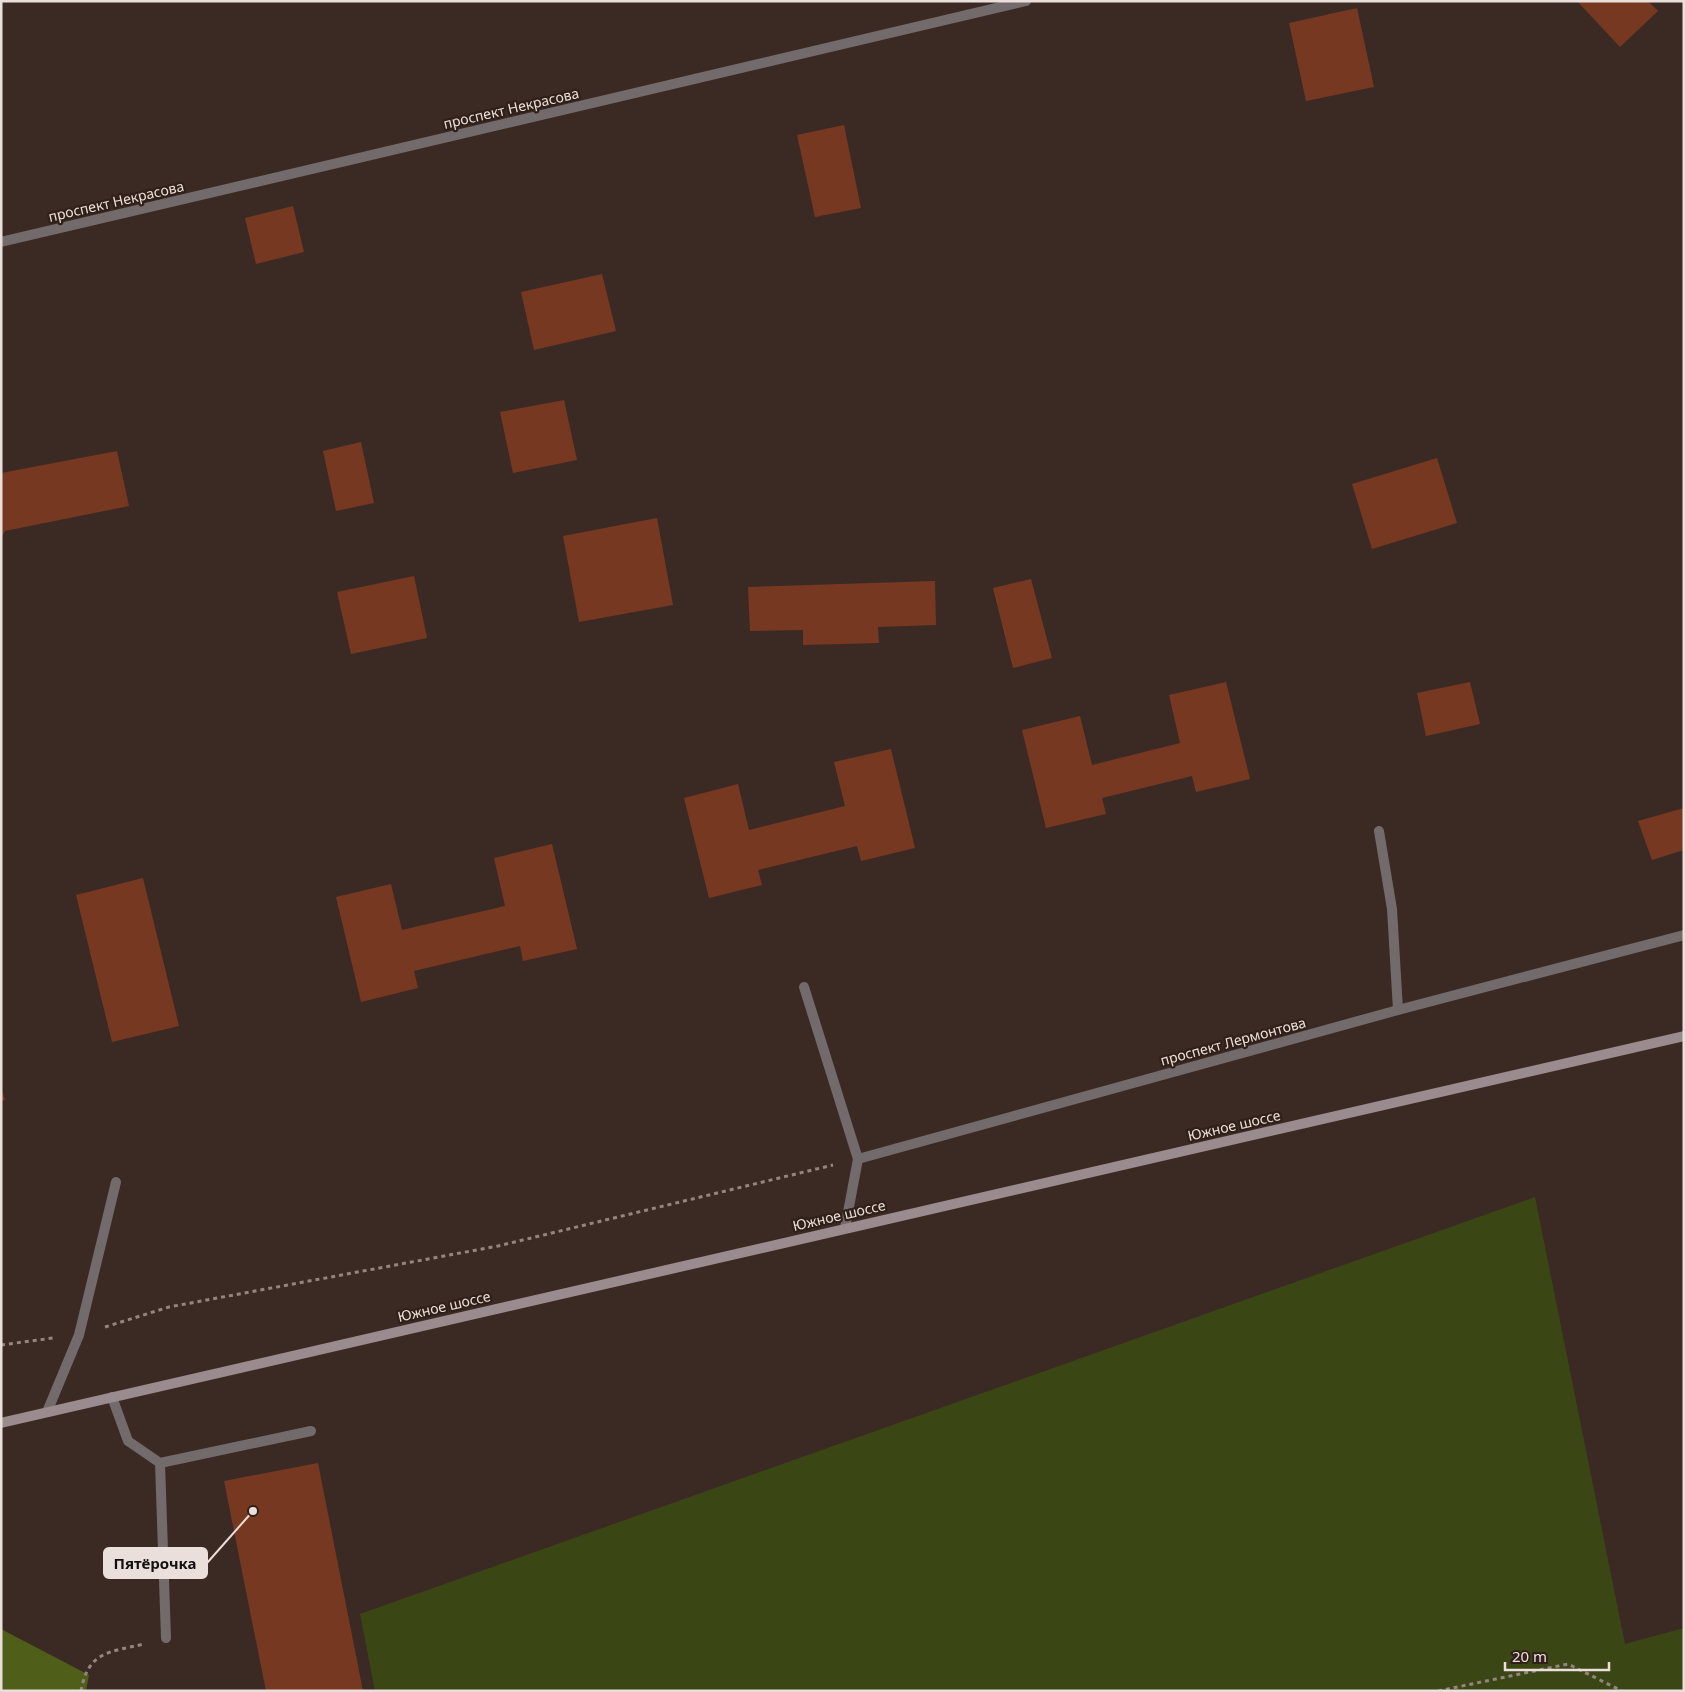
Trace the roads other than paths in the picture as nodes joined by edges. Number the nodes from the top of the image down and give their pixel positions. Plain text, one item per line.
1 (1026, 1) edge
2 (1, 242) edge
3 (1378, 831) dead end
4 (1684, 935) edge
5 (804, 987) dead end
6 (1398, 1010) junction
7 (1684, 1036) edge
8 (858, 1158) junction
9 (116, 1182) dead end
10 (845, 1228) junction
11 (112, 1397) junction
12 (47, 1412) junction
13 (1, 1423) edge
14 (311, 1431) dead end
15 (160, 1463) junction
16 (166, 1638) road end

1 - 2 street, проспект Некрасова
3 - 6 street
4 - 6 street, проспект Лермонтова
5 - 8 street
6 - 8 street, проспект Лермонтова
7 - 10 street, Южное шоссе
8 - 10 street
9 - 12 street
10 - 11 street, Южное шоссе
11 - 12 street, Южное шоссе
11 - 15 street
12 - 13 street, Южное шоссе
14 - 15 street
15 - 16 street

